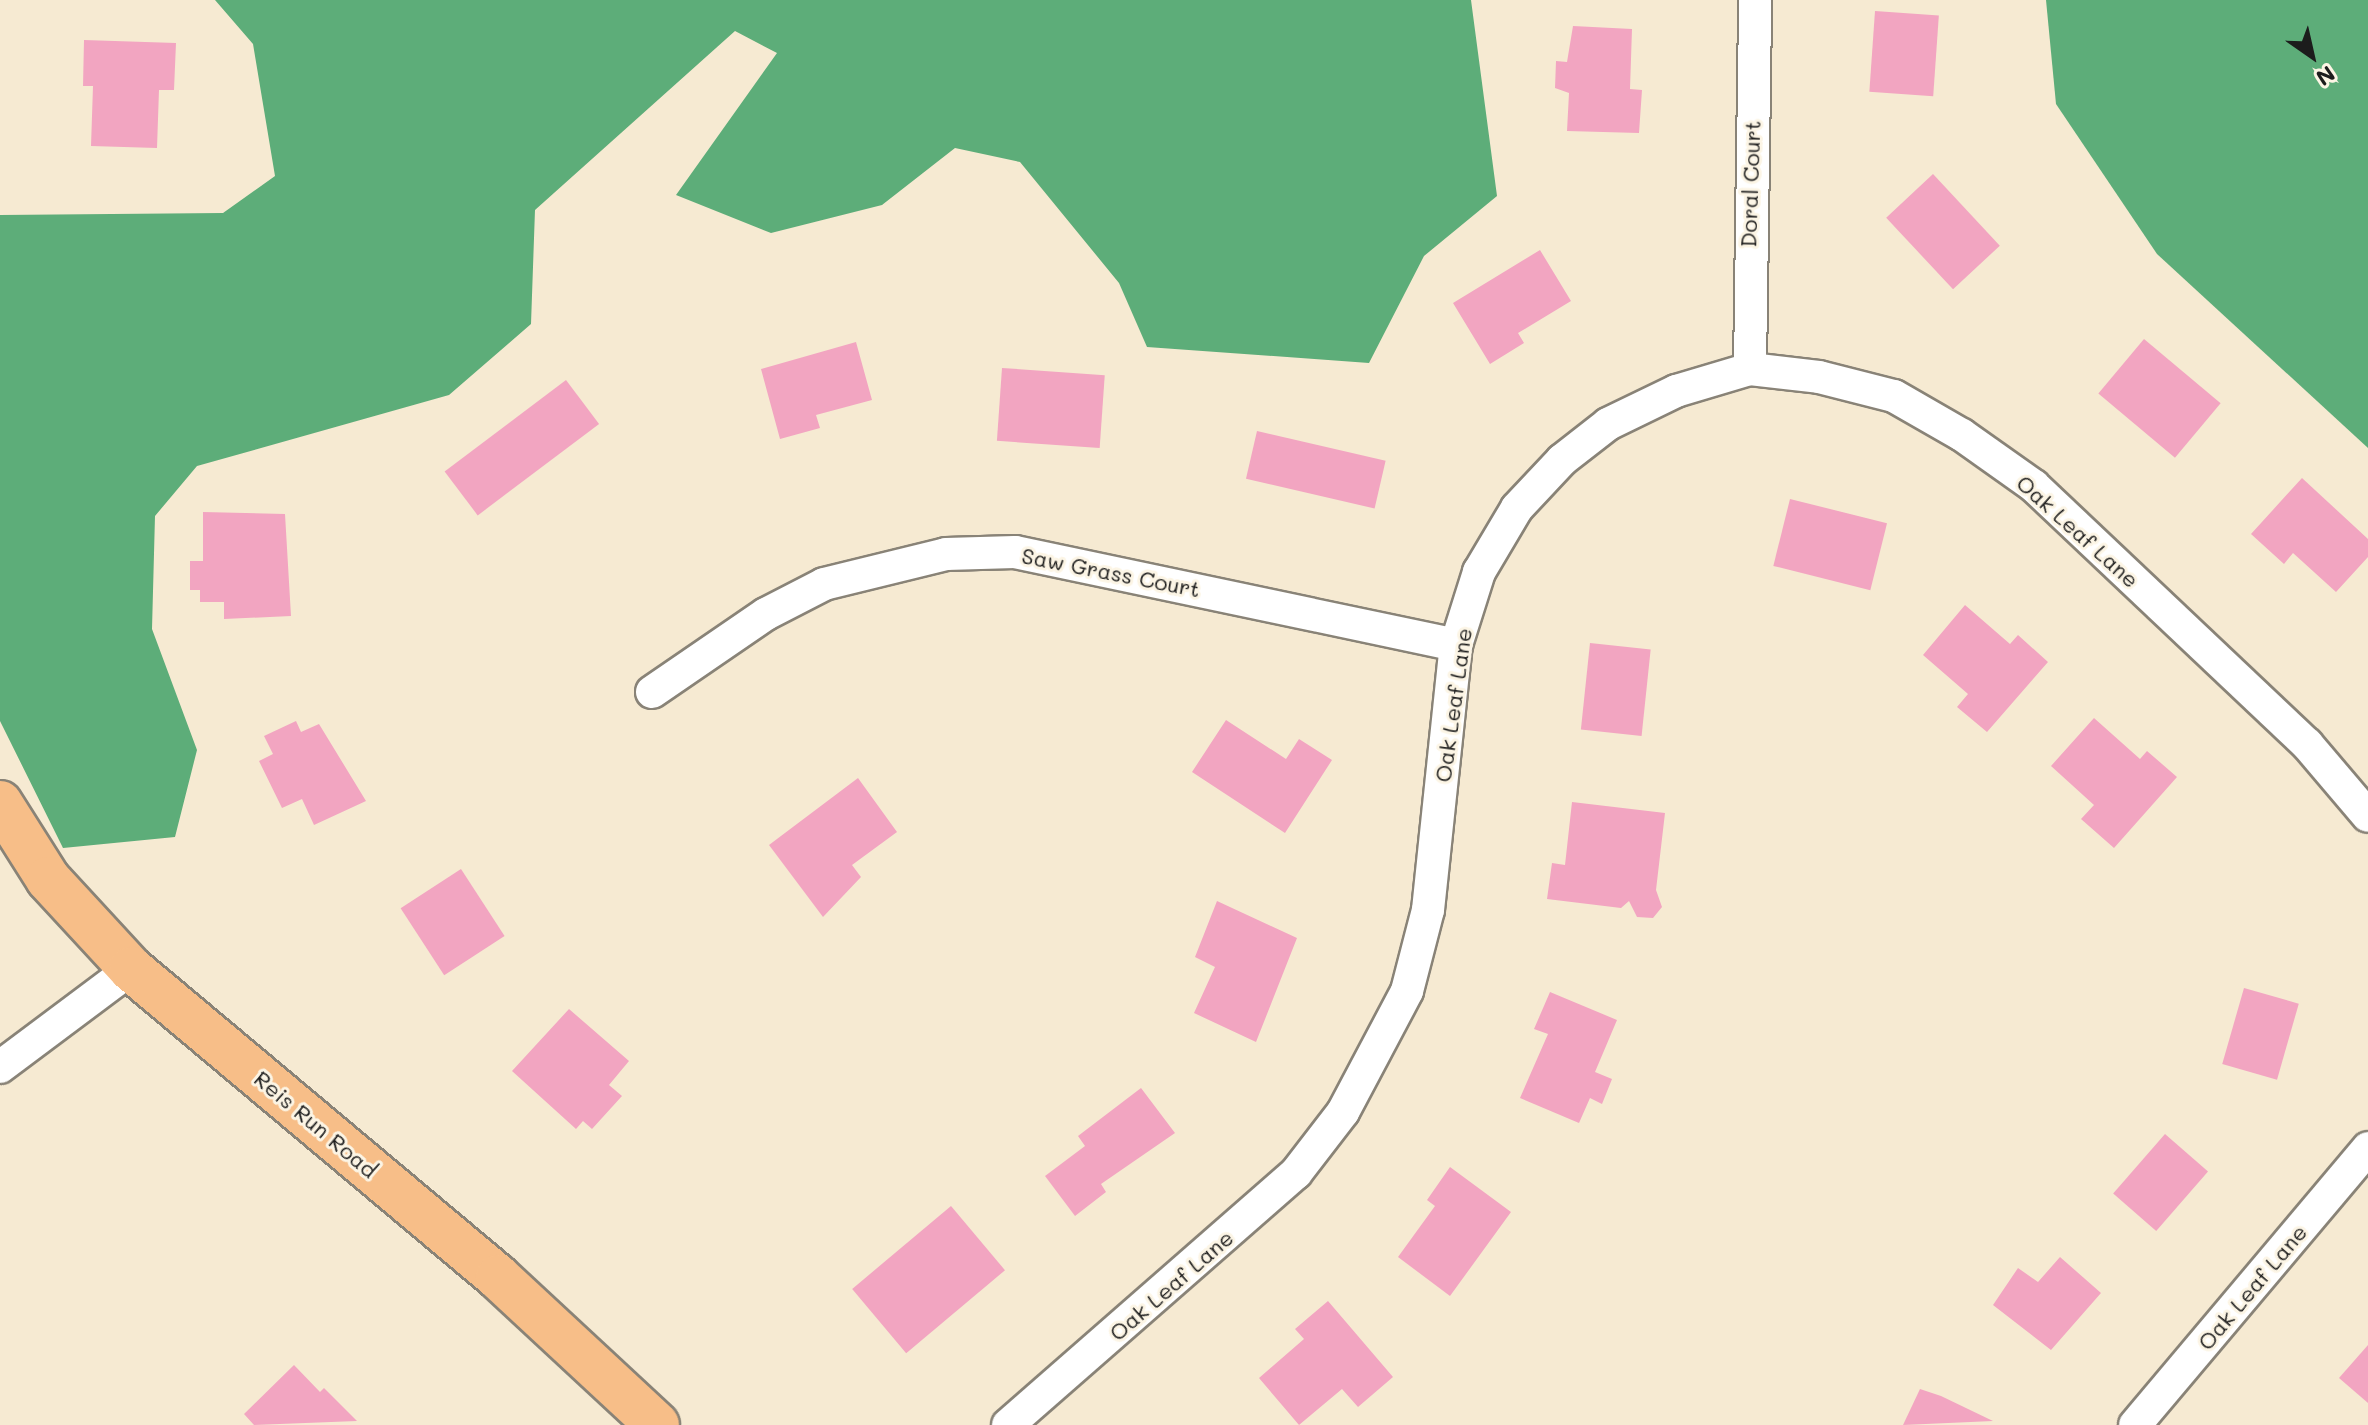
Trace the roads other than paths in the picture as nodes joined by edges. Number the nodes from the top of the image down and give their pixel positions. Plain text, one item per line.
1 (1755, 0) edge
2 (1750, 369) junction
3 (1456, 645) junction
4 (652, 692) dead end
5 (0, 803) edge
6 (2368, 816) edge
7 (131, 969) junction
8 (0, 1067) edge
9 (2368, 1148) edge
10 (657, 1425) edge
11 (1008, 1425) edge
12 (2135, 1425) edge

1 - 2 street, Doral Court
2 - 3 street, Oak Leaf Lane
2 - 6 street, Oak Leaf Lane
3 - 4 street, Saw Grass Court
3 - 11 street, Oak Leaf Lane
5 - 7 main road, Reis Run Road
7 - 8 street
7 - 10 main road, Reis Run Road
9 - 12 street, Oak Leaf Lane

